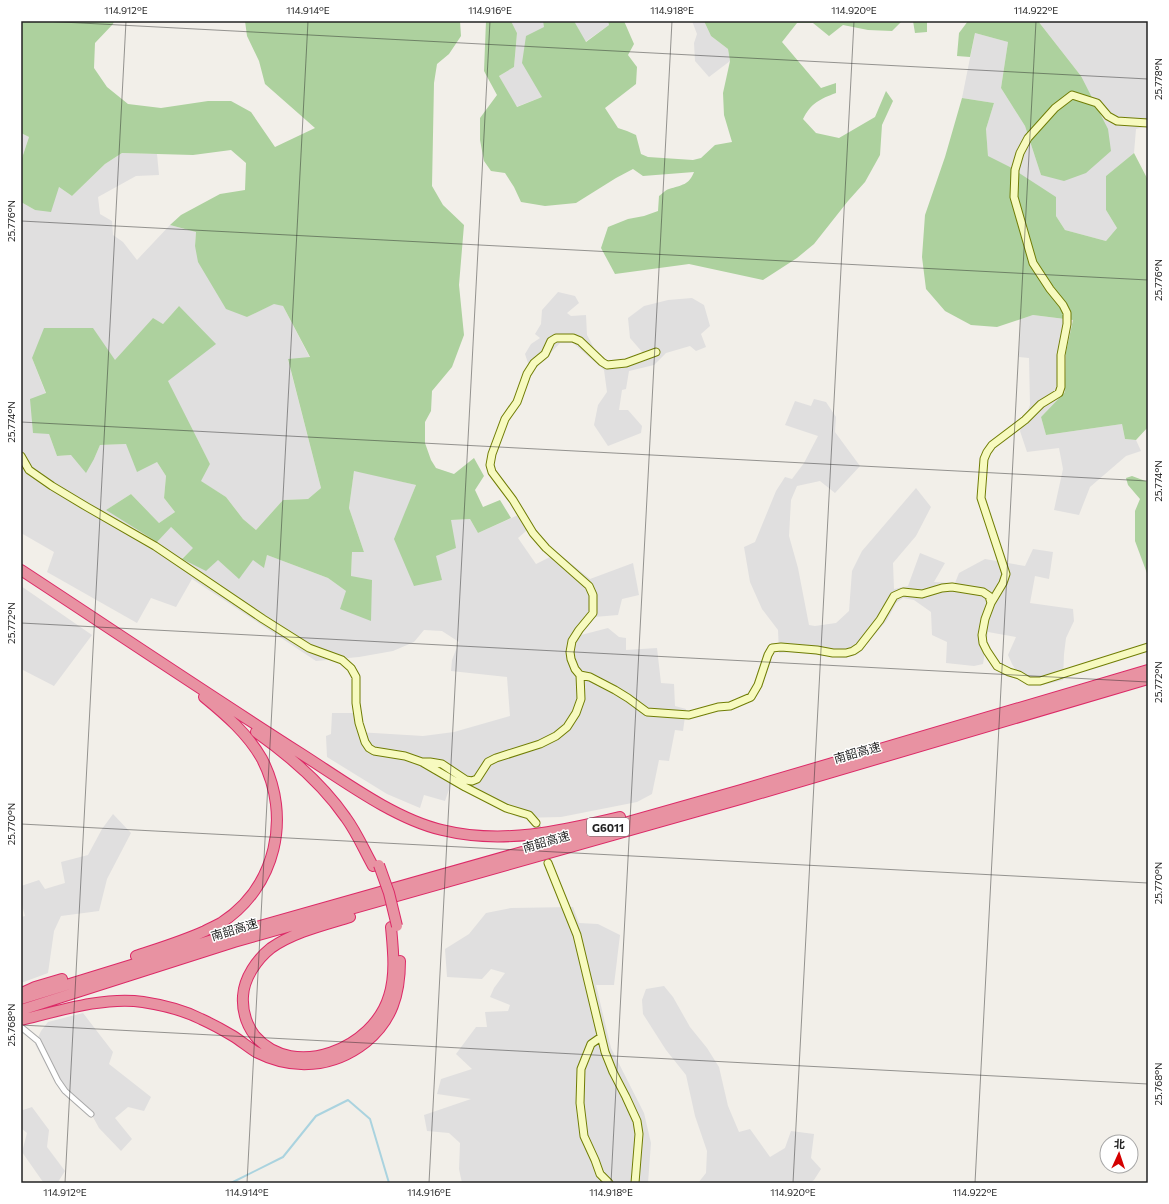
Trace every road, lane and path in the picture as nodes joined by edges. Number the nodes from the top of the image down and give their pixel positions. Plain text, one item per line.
1 (1148, 123) edge
2 (656, 352) dead end
3 (21, 456) edge
4 (21, 570) edge
5 (21, 576) edge
6 (991, 603) junction
7 (1148, 647) edge
8 (1148, 670) edge
9 (580, 675) junction
10 (1148, 680) edge
11 (196, 691) junction
12 (275, 737) junction
13 (422, 762) junction
14 (741, 790) junction
15 (536, 823) tunnel mouth
16 (548, 863) tunnel mouth
17 (514, 864) junction
18 (376, 866) junction
19 (394, 927) junction
20 (68, 986) junction
21 (21, 994) edge
22 (21, 999) edge
23 (21, 1010) edge
24 (21, 1020) edge
25 (21, 1027) edge
26 (601, 1037) junction
27 (91, 1114) dead end
28 (609, 1183) edge
29 (635, 1183) edge

1 - 6 street
2 - 9 street
3 - 13 street
4 - 12 highway
5 - 11 highway
6 - 7 street
6 - 9 street
8 - 14 highway, 南韶高速 / G6011
9 - 13 street
10 - 17 highway, 南韶高速 / G6011
11 - 18 highway
11 - 20 highway
12 - 14 highway
12 - 18 highway
13 - 15 street
14 - 20 highway, 南韶高速 / G6011
16 - 26 street
17 - 19 highway
17 - 20 highway, 南韶高速 / G6011
18 - 19 highway
19 - 24 highway
20 - 21 highway
20 - 22 highway, 南韶高速 / G6011
20 - 23 highway, 南韶高速 / G6011
25 - 27 street
26 - 28 street
26 - 29 street

